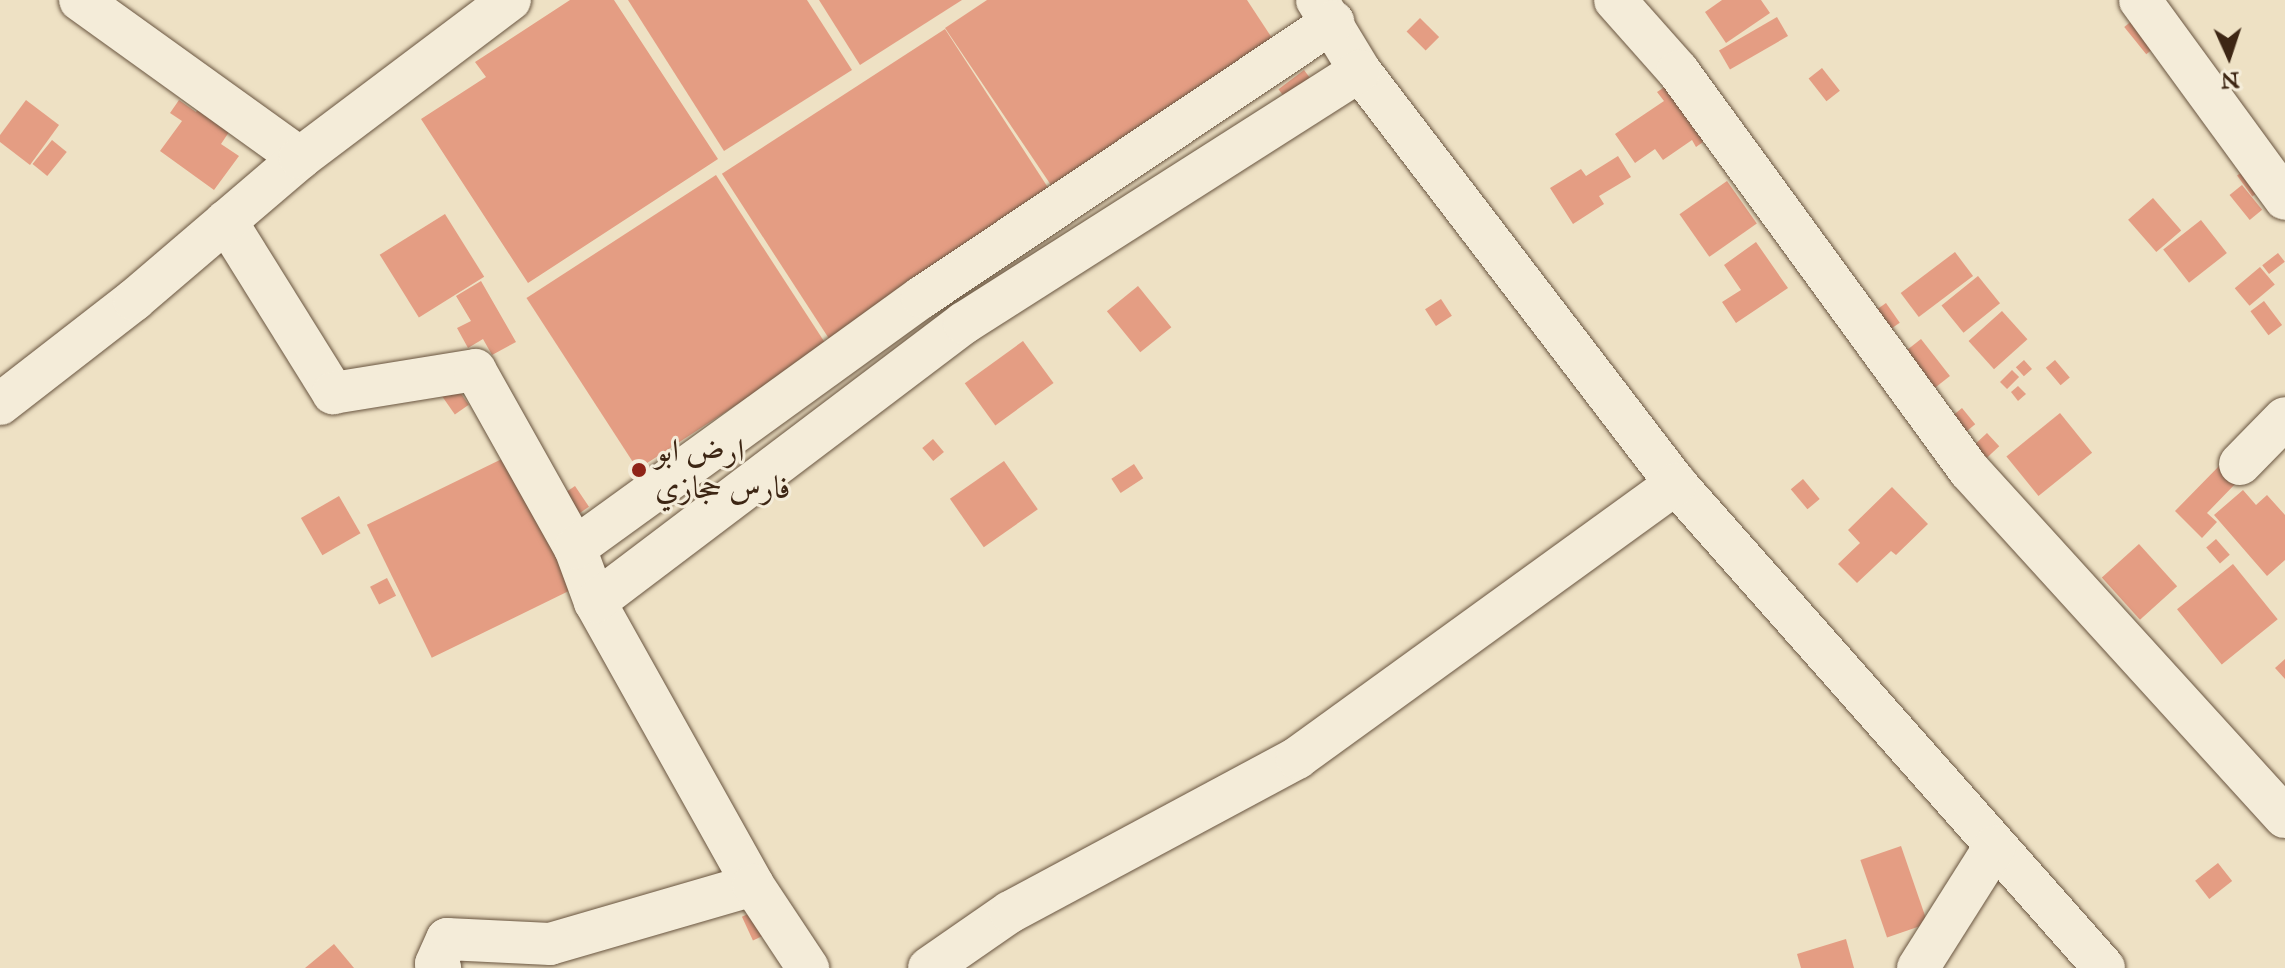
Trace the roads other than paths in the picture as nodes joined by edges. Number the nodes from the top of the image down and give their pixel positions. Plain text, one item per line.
1 (80, 0) edge
2 (510, 0) edge
3 (1615, 0) edge
4 (2140, 0) edge
5 (1325, 11) edge
6 (1360, 71) junction
7 (300, 158) junction
8 (2285, 199) edge
9 (226, 221) junction
10 (0, 404) edge
11 (2285, 418) edge
12 (2240, 464) dead end
13 (1676, 484) junction
14 (575, 548) junction
15 (595, 602) junction
16 (2285, 817) edge
17 (1995, 846) junction
18 (753, 885) junction
19 (440, 968) edge
20 (808, 968) edge
21 (929, 968) edge
22 (1918, 968) edge
23 (2104, 968) edge

1 - 7 street
2 - 7 street
3 - 16 street
4 - 8 street
5 - 6 street
5 - 14 street
6 - 13 street
6 - 15 street
7 - 9 street
9 - 10 street
9 - 14 street
11 - 12 street
13 - 17 street
13 - 21 street
14 - 15 street
15 - 18 street
17 - 22 street
17 - 23 street
18 - 19 street
18 - 20 street

